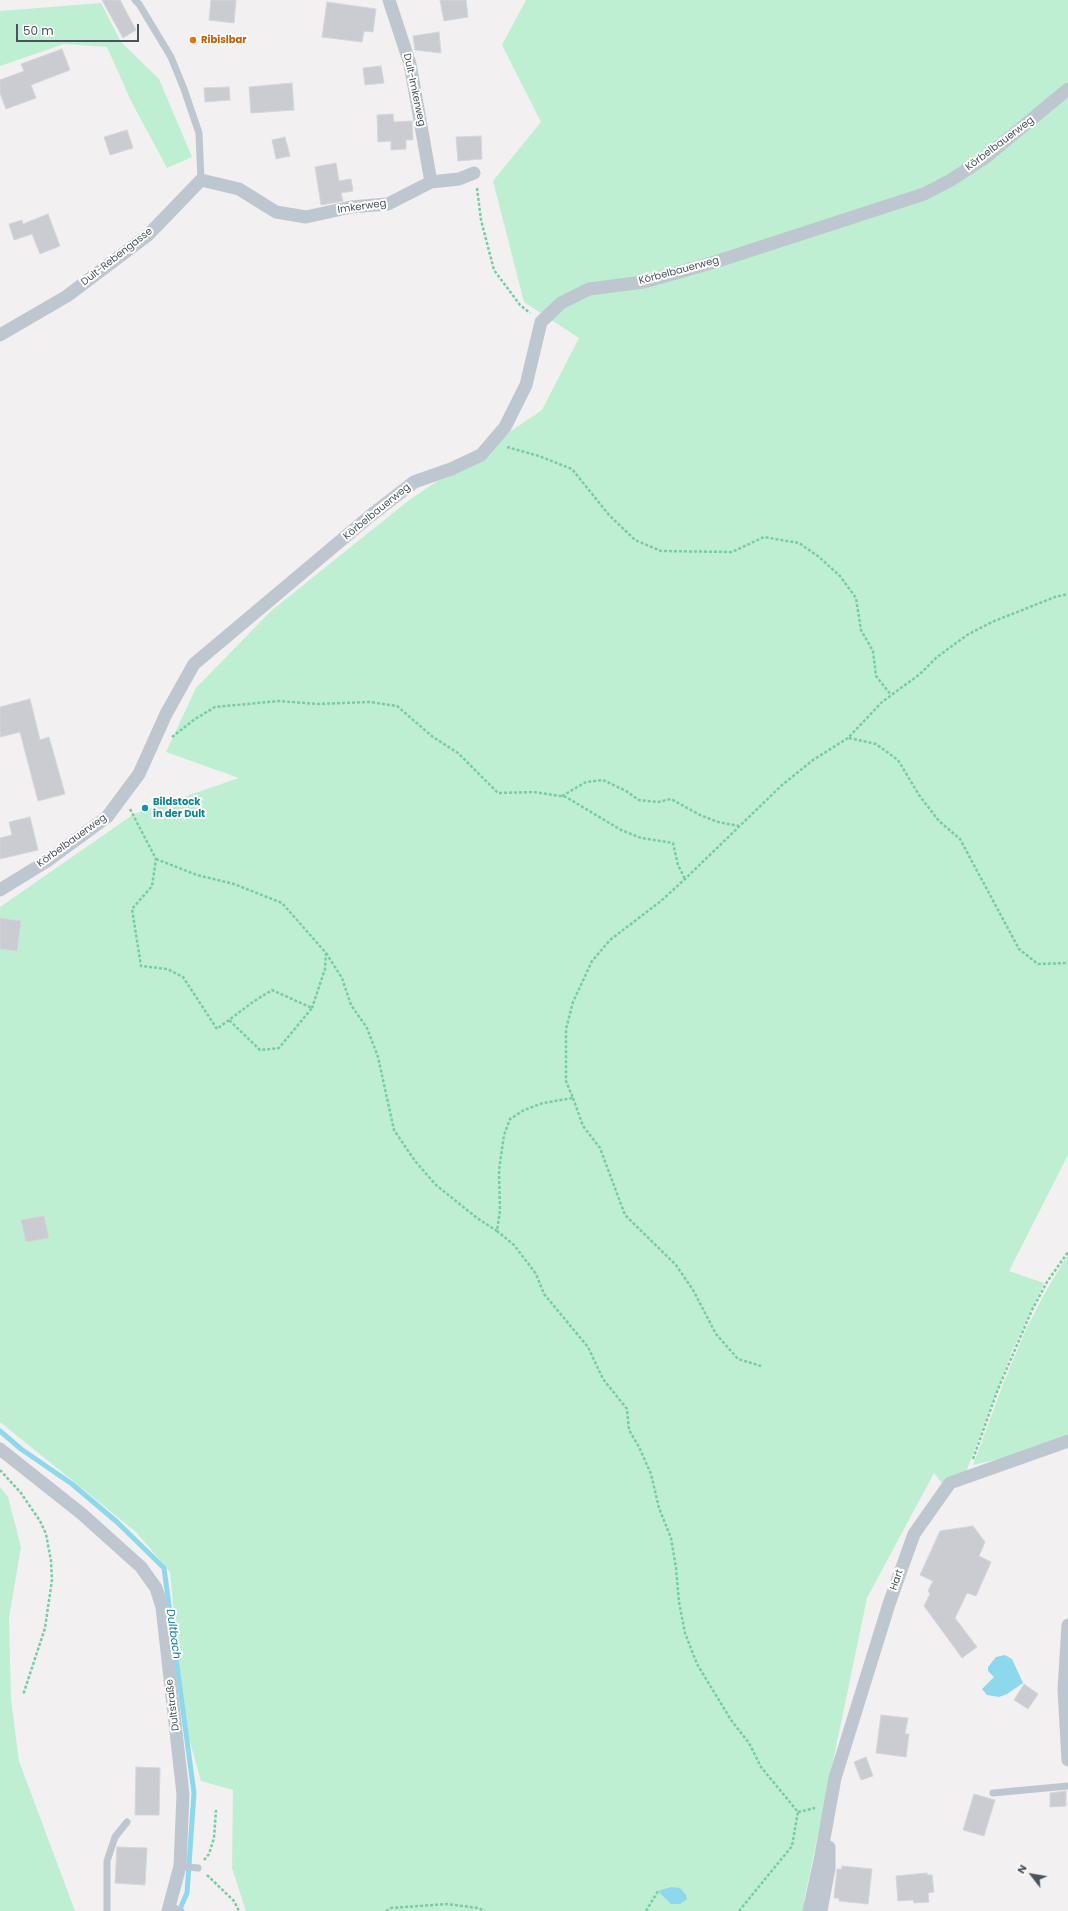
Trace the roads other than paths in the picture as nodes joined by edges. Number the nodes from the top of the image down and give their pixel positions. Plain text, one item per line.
1 (135, 0) edge
2 (389, 0) edge
3 (1068, 89) edge
4 (474, 173) road end
5 (201, 180) junction
6 (431, 182) junction
7 (0, 335) edge
8 (0, 890) edge
9 (1068, 1441) edge
10 (0, 1449) edge
11 (1068, 1625) edge
12 (1068, 1760) edge
13 (1068, 1786) edge
14 (993, 1793) dead end
15 (830, 1807) junction
16 (127, 1822) dead end
17 (183, 1866) junction
18 (198, 1868) road end
19 (174, 1909) edge
20 (107, 1911) edge
21 (809, 1911) edge
22 (821, 1911) edge

1 - 5 lane
2 - 6 street, Dult-Imkerweg
3 - 8 street, Körbelbauerweg
4 - 6 street, Imkerweg
5 - 6 street, Imkerweg
5 - 7 street, Dult-Rebengasse
9 - 15 street, Hart
10 - 17 street, Dultstraße
11 - 12 street
13 - 14 lane
15 - 21 street, Hart
15 - 22 street, Hart
16 - 20 lane
17 - 18 lane
17 - 19 street, Dultstraße

